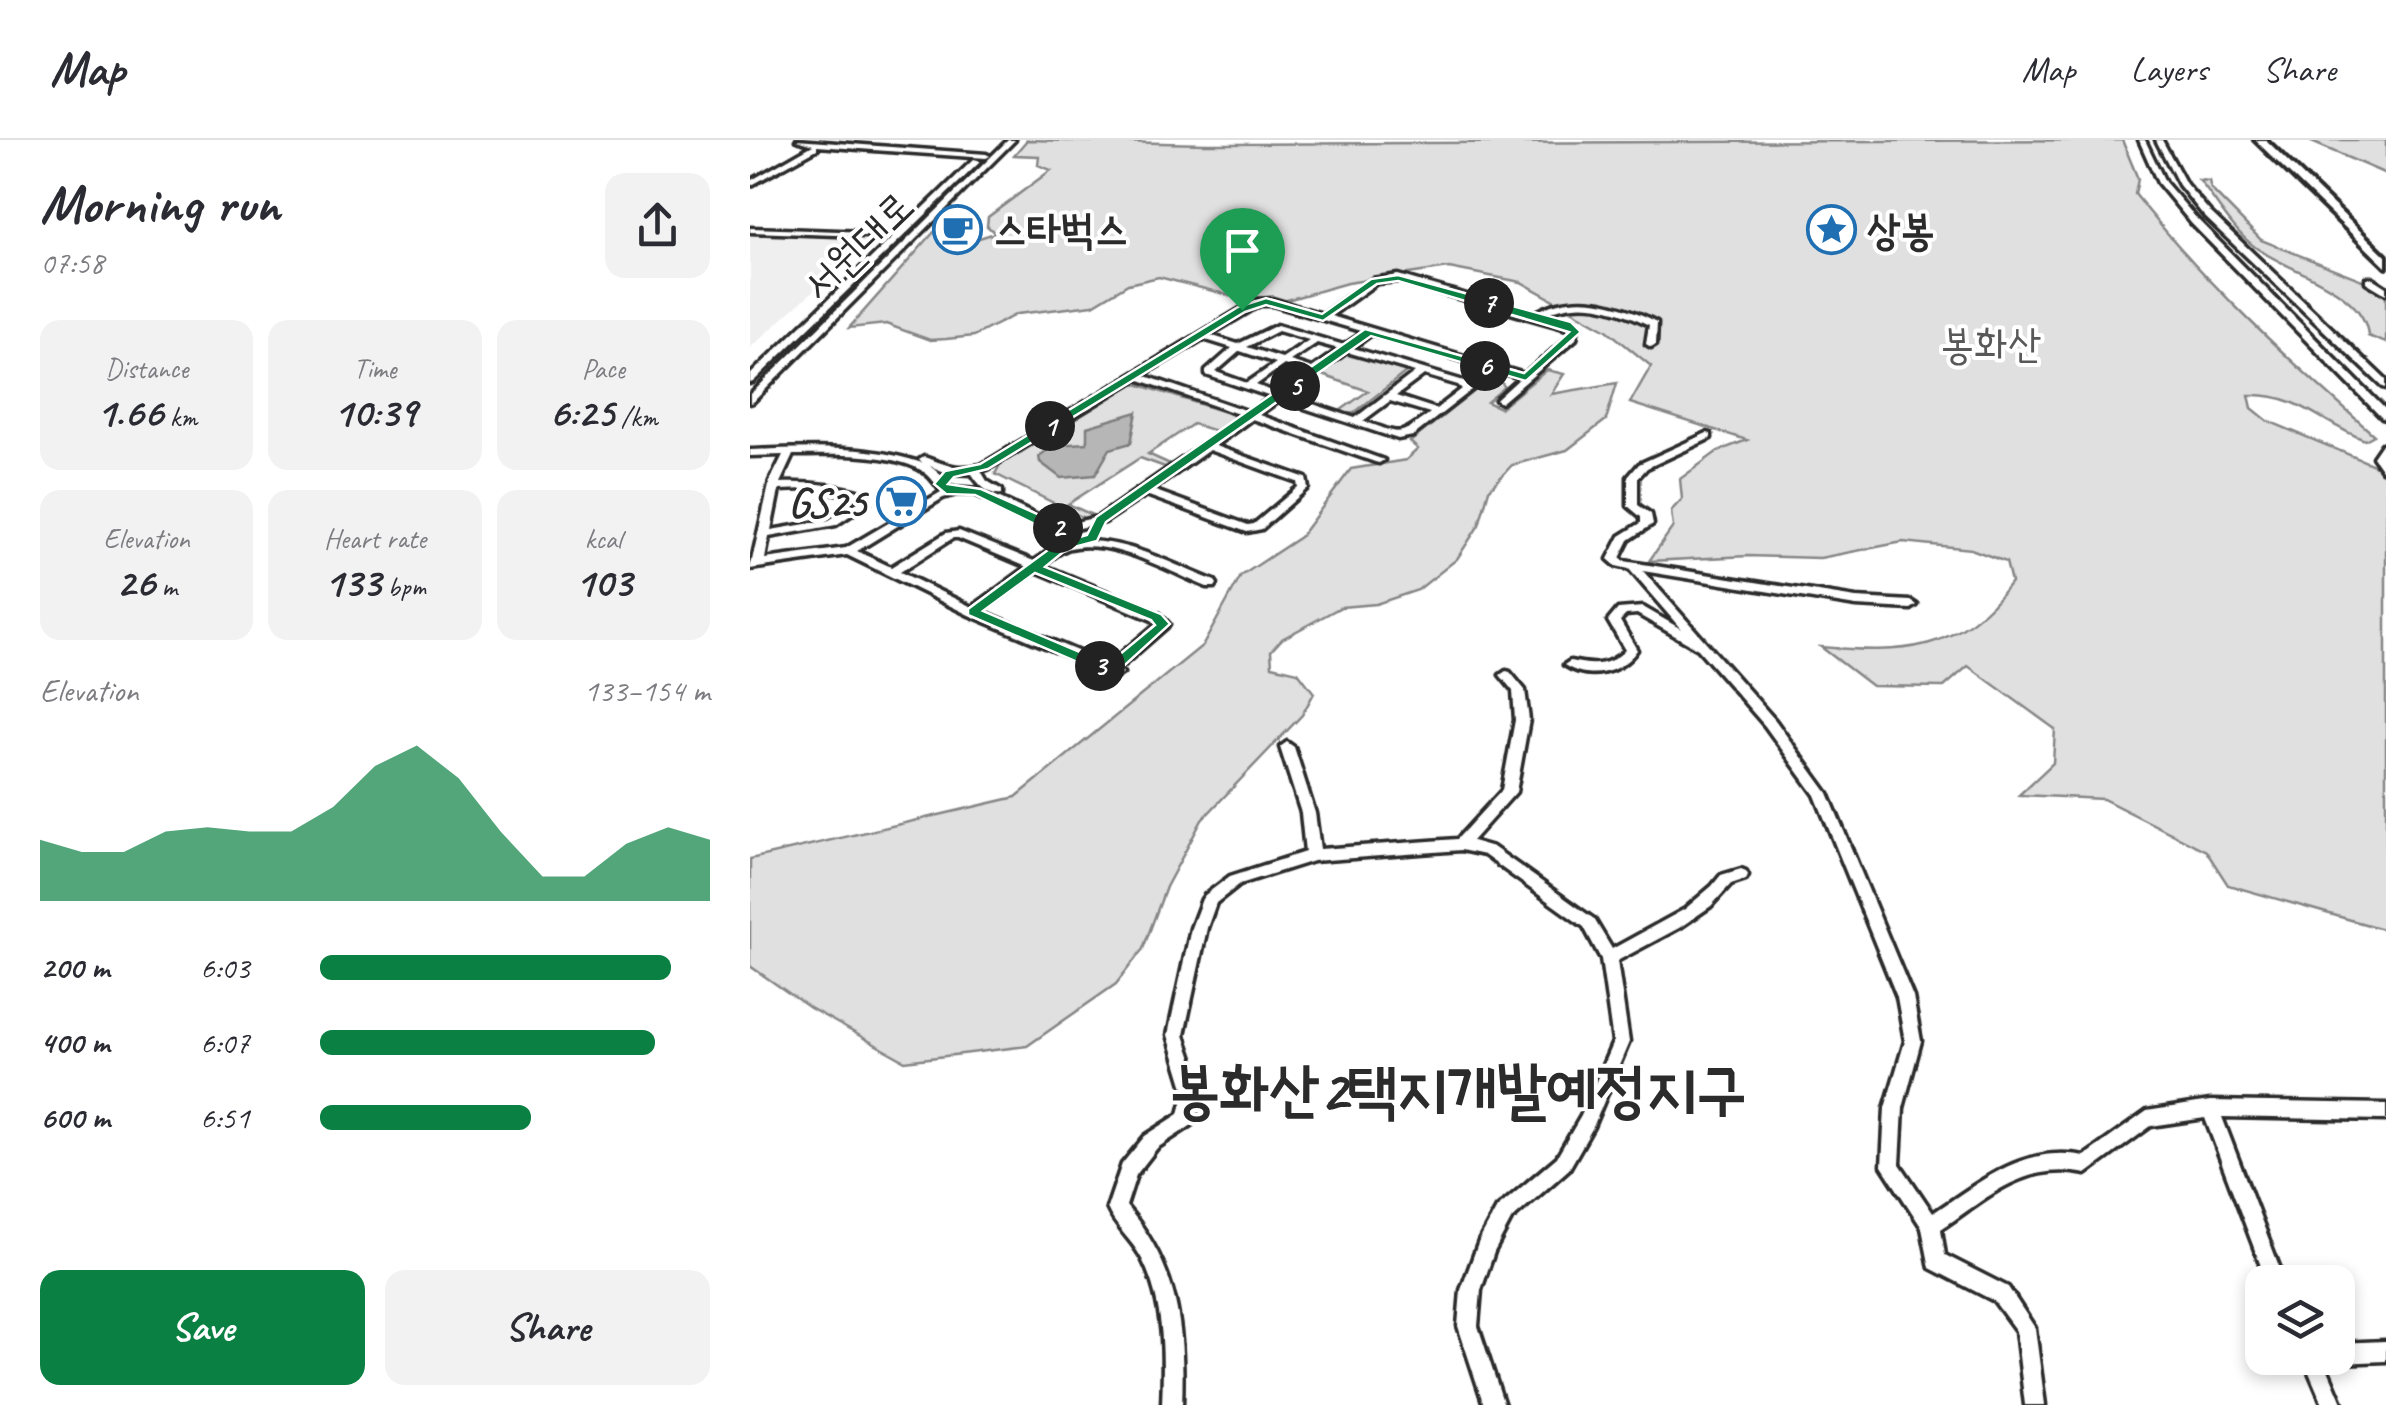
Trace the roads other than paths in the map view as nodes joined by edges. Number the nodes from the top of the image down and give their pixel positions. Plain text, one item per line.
1 (999, 140) edge
2 (1012, 140) edge
3 (2142, 140) edge
4 (2159, 140) edge
5 (2260, 140) edge
6 (2273, 140) edge
7 (814, 143) edge
8 (982, 156) junction
9 (994, 157) junction
10 (750, 184) edge
11 (750, 230) edge
12 (898, 235) junction
13 (915, 236) junction
14 (2386, 252) edge
15 (2386, 262) edge
16 (2370, 280) dead end
17 (2386, 291) edge
18 (1536, 316) junction
19 (1323, 318) junction
20 (1369, 332) junction
21 (1201, 335) junction
22 (1315, 340) junction
23 (1652, 344) dead end
24 (1238, 348) junction
25 (1346, 348) junction
26 (1283, 362) junction
27 (1423, 371) junction
28 (1314, 372) junction
29 (1134, 375) junction
30 (1526, 377) junction
31 (750, 380) edge
32 (2386, 385) edge
33 (1248, 387) junction
34 (1390, 396) junction
35 (1281, 397) junction
36 (750, 400) edge
37 (1501, 400) dead end
38 (1438, 413) junction
39 (1254, 416) junction
40 (2386, 416) edge
41 (1356, 422) junction
42 (1707, 436) dead end
43 (750, 444) edge
44 (2386, 446) edge
45 (1209, 448) junction
46 (790, 452) junction
47 (750, 453) edge
48 (1379, 460) dead end
49 (2386, 468) edge
50 (979, 472) junction
51 (941, 483) junction
52 (774, 487) junction
53 (1145, 491) junction
54 (960, 492) junction
55 (1092, 525) junction
56 (764, 534) junction
57 (1070, 541) junction
58 (1105, 544) junction
59 (849, 551) junction
60 (754, 565) edge
61 (1633, 567) junction
62 (1036, 568) junction
63 (893, 571) junction
64 (1212, 584) dead end
65 (1911, 605) dead end
66 (973, 612) junction
67 (1704, 648) junction
68 (1570, 665) dead end
69 (1506, 675) dead end
70 (1288, 747) dead end
71 (1462, 844) junction
72 (1313, 855) junction
73 (1741, 875) dead end
74 (1609, 958) junction
75 (2210, 1110) junction
76 (2386, 1112) edge
77 (1931, 1225) junction
78 (2269, 1265) edge
79 (2386, 1351) edge
80 (2355, 1352) edge
81 (2320, 1375) edge
82 (1172, 1405) edge
83 (1494, 1405) edge
84 (2035, 1405) edge
85 (2333, 1405) edge

1 - 8 street, 서원대로
2 - 9 street, 서원대로
3 - 40 street
4 - 32 street
5 - 15 highway
6 - 14 highway
7 - 8 street
7 - 10 street
8 - 9 street
8 - 12 street, 서원대로
9 - 13 street, 서원대로
11 - 12 street, 서원대로
12 - 13 street
12 - 31 street, 서원대로
13 - 36 street, 서원대로
16 - 17 street
18 - 19 street
18 - 23 street
18 - 30 street
19 - 20 street
19 - 21 street
20 - 25 street
20 - 30 street
21 - 24 street
21 - 29 street
22 - 24 street
22 - 25 street
22 - 26 street
24 - 26 street
24 - 33 street
25 - 27 street
25 - 28 street
26 - 28 street
26 - 33 street
27 - 34 street
27 - 38 street
28 - 35 street
29 - 39 street
29 - 50 street
30 - 37 street
33 - 35 street
34 - 38 street
34 - 41 street
35 - 39 street
35 - 41 street
38 - 41 street
39 - 45 street
39 - 48 street
42 - 61 street
43 - 51 street
44 - 49 street
45 - 53 street
45 - 53 street
46 - 47 street
46 - 51 street
46 - 52 street
50 - 51 street
50 - 54 street
50 - 55 street
51 - 54 street
51 - 59 street
52 - 56 street
52 - 56 street
53 - 55 street
54 - 57 street
55 - 57 street
55 - 57 street
55 - 58 street
56 - 60 street
57 - 58 street
57 - 62 street
58 - 64 street
59 - 60 street
59 - 63 street
61 - 65 street
61 - 67 street
62 - 63 street
62 - 66 street
62 - 66 street
63 - 66 street
67 - 68 street
67 - 77 street
69 - 71 street
70 - 72 street
71 - 72 street
71 - 74 street
72 - 82 street
73 - 74 street
74 - 83 street
75 - 76 street
75 - 77 street
75 - 78 street
77 - 84 street
79 - 80 street
81 - 85 street

